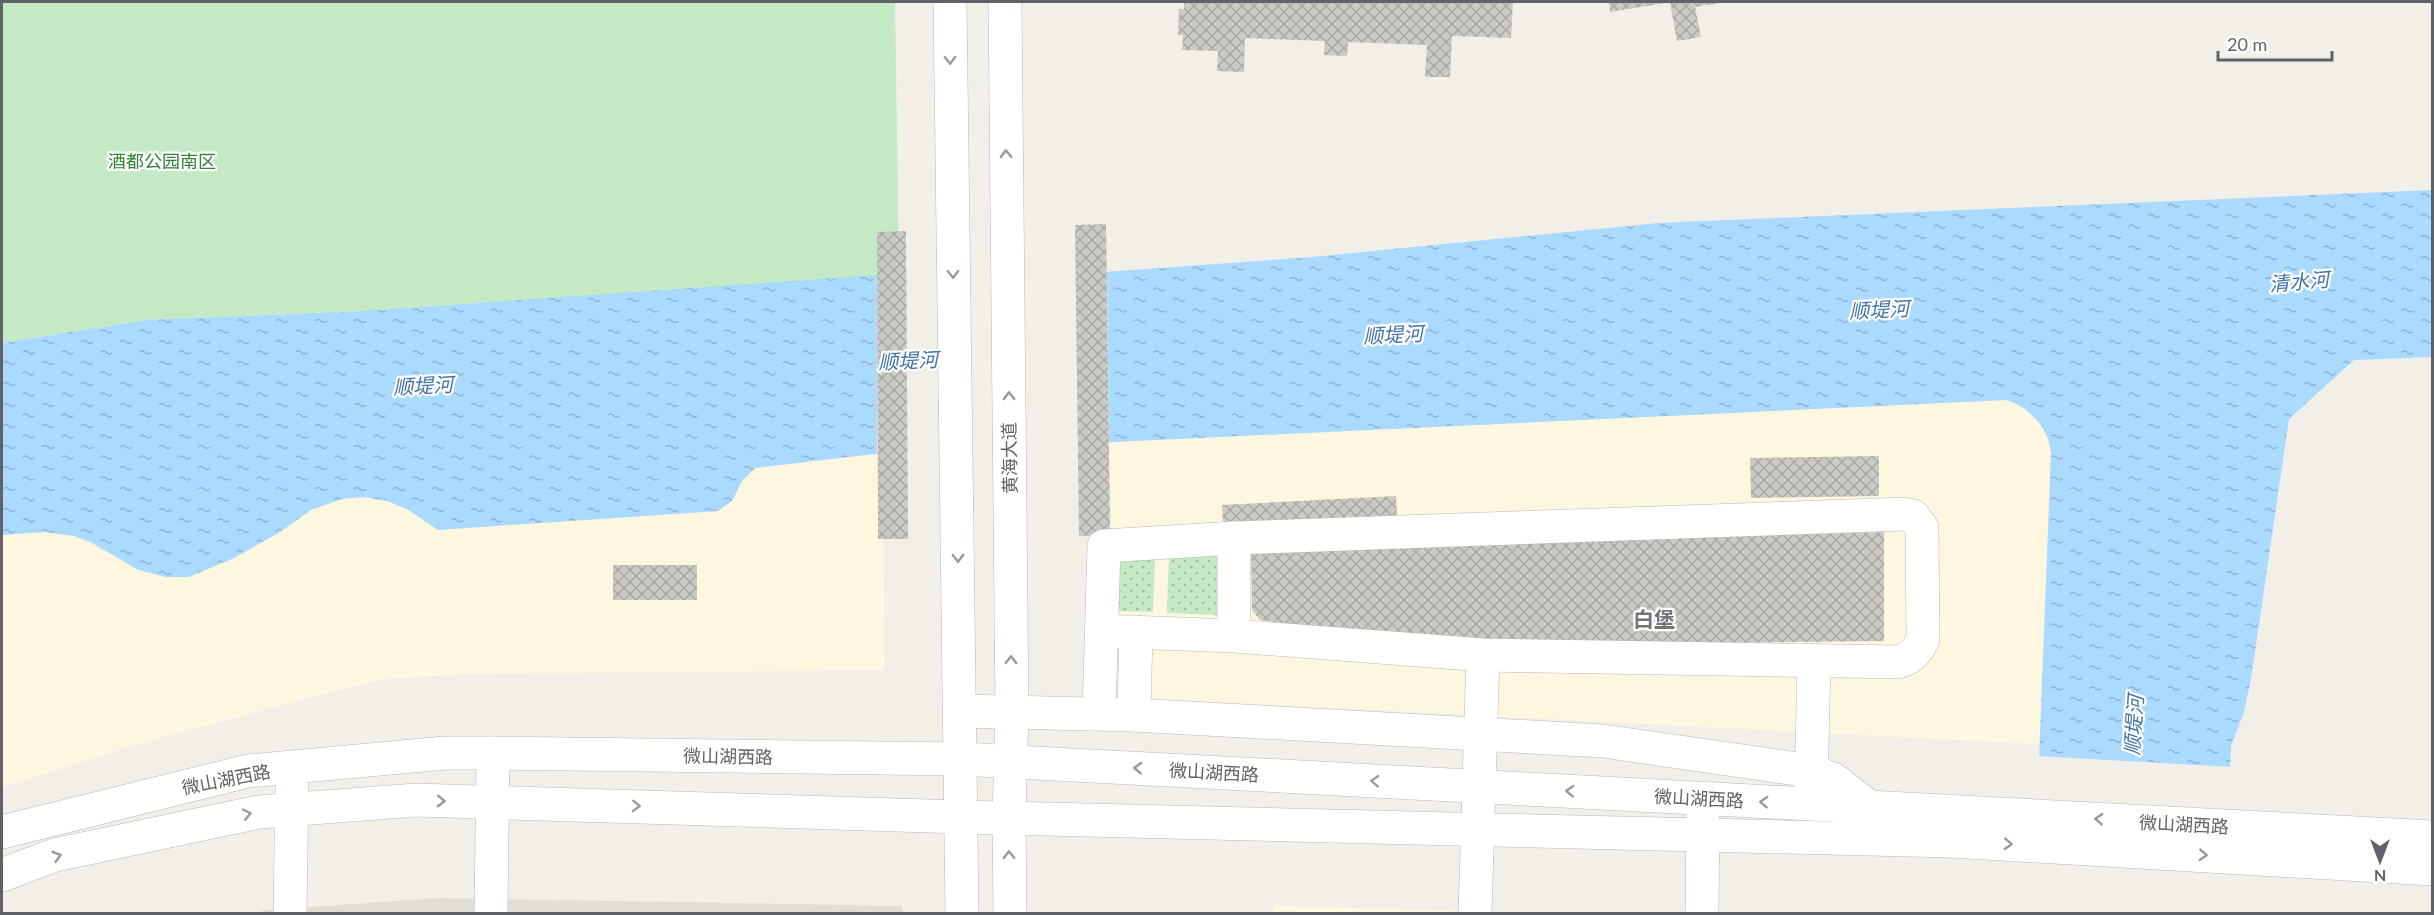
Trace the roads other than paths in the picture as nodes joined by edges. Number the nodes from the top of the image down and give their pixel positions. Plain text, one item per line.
1 (950, 2) edge
2 (1005, 2) edge
3 (1234, 538) junction
4 (1101, 631) junction
5 (1136, 632) junction
6 (1234, 636) junction
7 (1483, 655) junction
8 (1814, 662) junction
9 (960, 711) junction
10 (1012, 711) junction
11 (1099, 713) junction
12 (1134, 715) junction
13 (1480, 734) junction
14 (493, 753) junction
15 (961, 759) junction
16 (1012, 762) junction
17 (292, 767) junction
18 (1811, 771) junction
19 (1479, 786) junction
20 (1703, 798) junction
21 (492, 802) junction
22 (1811, 805) junction
23 (1869, 807) junction
24 (292, 809) junction
25 (961, 817) junction
26 (1009, 818) junction
27 (1949, 826) junction
28 (1477, 830) junction
29 (2, 832) edge
30 (1703, 835) junction
31 (2433, 837) edge
32 (1810, 838) junction
33 (2304, 845) junction
34 (2433, 869) edge
35 (2, 875) edge
36 (290, 914) edge
37 (491, 914) edge
38 (962, 914) edge
39 (1010, 914) edge
40 (1475, 914) edge
41 (1702, 914) edge

1 -> 9 street
10 -> 2 street, 黄海大道
3 - 4 street
3 - 6 street
3 - 8 street
4 - 5 street
4 - 11 street
5 - 6 street
5 - 12 street
6 - 7 street
7 - 8 street
7 - 13 street
8 - 18 street
9 - 10 street
9 - 15 street
10 - 11 street
10 - 16 street, 黄海大道
11 - 12 street
12 - 13 street
13 - 18 street
13 - 19 street
14 - 15 street, 微山湖西路
14 - 17 street, 微山湖西路
14 - 21 street
15 - 16 street, 微山湖西路
15 - 25 street
19 -> 16 street, 微山湖西路
16 - 26 street, 黄海大道
17 - 24 street
17 - 29 street, 微山湖西路
18 - 22 street
18 - 23 street
20 -> 19 street, 微山湖西路
19 - 28 street
22 -> 20 street, 微山湖西路
20 - 30 street
24 -> 21 street, 微山湖西路
21 -> 25 street, 微山湖西路
21 - 37 street
22 - 23 street, 微山湖西路
22 - 32 street
23 - 27 street, 微山湖西路
35 -> 24 street, 微山湖西路
24 - 36 street
25 - 26 street, 微山湖西路
25 - 38 street
26 - 28 street, 微山湖西路
39 -> 26 street, 黄海大道
27 - 32 street, 微山湖西路
27 - 33 street, 微山湖西路
28 - 30 street, 微山湖西路
28 - 40 street
30 - 32 street, 微山湖西路
30 - 41 street
31 - 33 street, 微山湖西路
33 - 34 street, 微山湖西路

